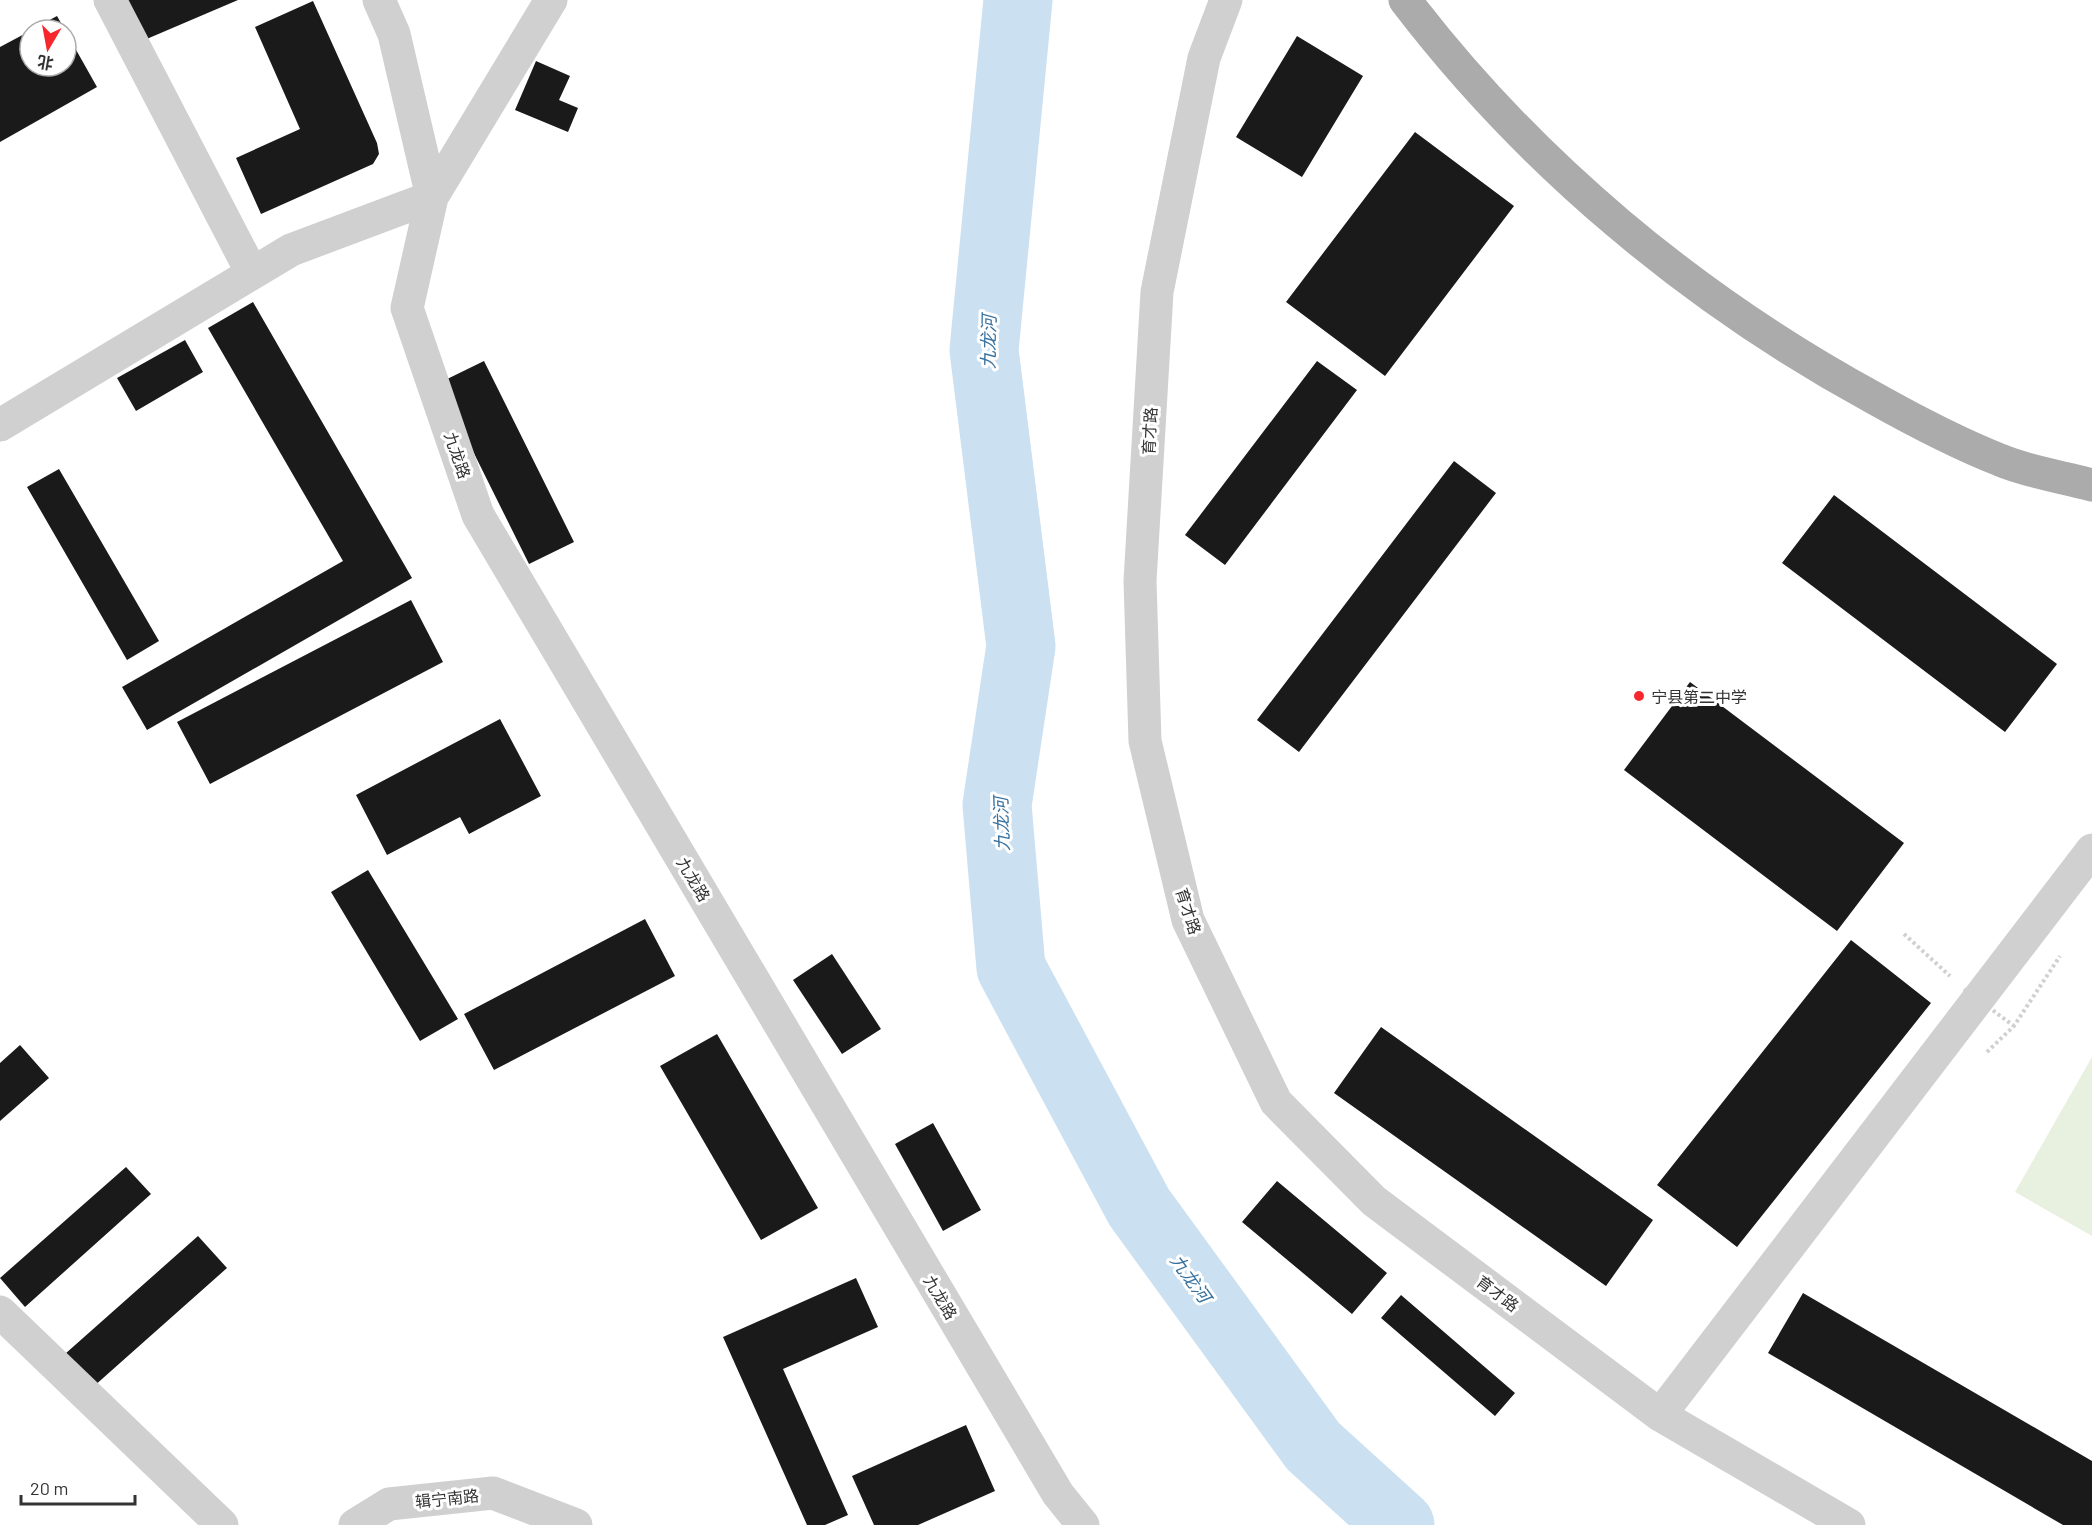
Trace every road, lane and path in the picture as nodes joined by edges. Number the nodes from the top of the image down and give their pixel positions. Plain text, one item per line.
1 (110, 0) edge
2 (379, 0) edge
3 (551, 0) edge
4 (1226, 0) edge
5 (1405, 0) edge
6 (432, 197) junction
7 (252, 273) junction
8 (0, 425) edge
9 (2092, 485) edge
10 (2092, 850) edge
11 (1905, 934) dead end
12 (2062, 953) dead end
13 (0, 1312) edge
14 (1660, 1415) junction
15 (222, 1525) edge
16 (355, 1525) edge
17 (576, 1525) edge
18 (1083, 1525) edge
19 (1850, 1525) edge

1 - 7 street
2 - 6 street, 九龙路
3 - 6 street, 九龙路
4 - 14 street, 育才路
5 - 9 main road
6 - 7 street
6 - 18 street, 九龙路
7 - 8 street
10 - 14 street
11 - 12 path, bridge
13 - 15 street
14 - 19 street, 育才路
16 - 17 street, 辑宁南路

